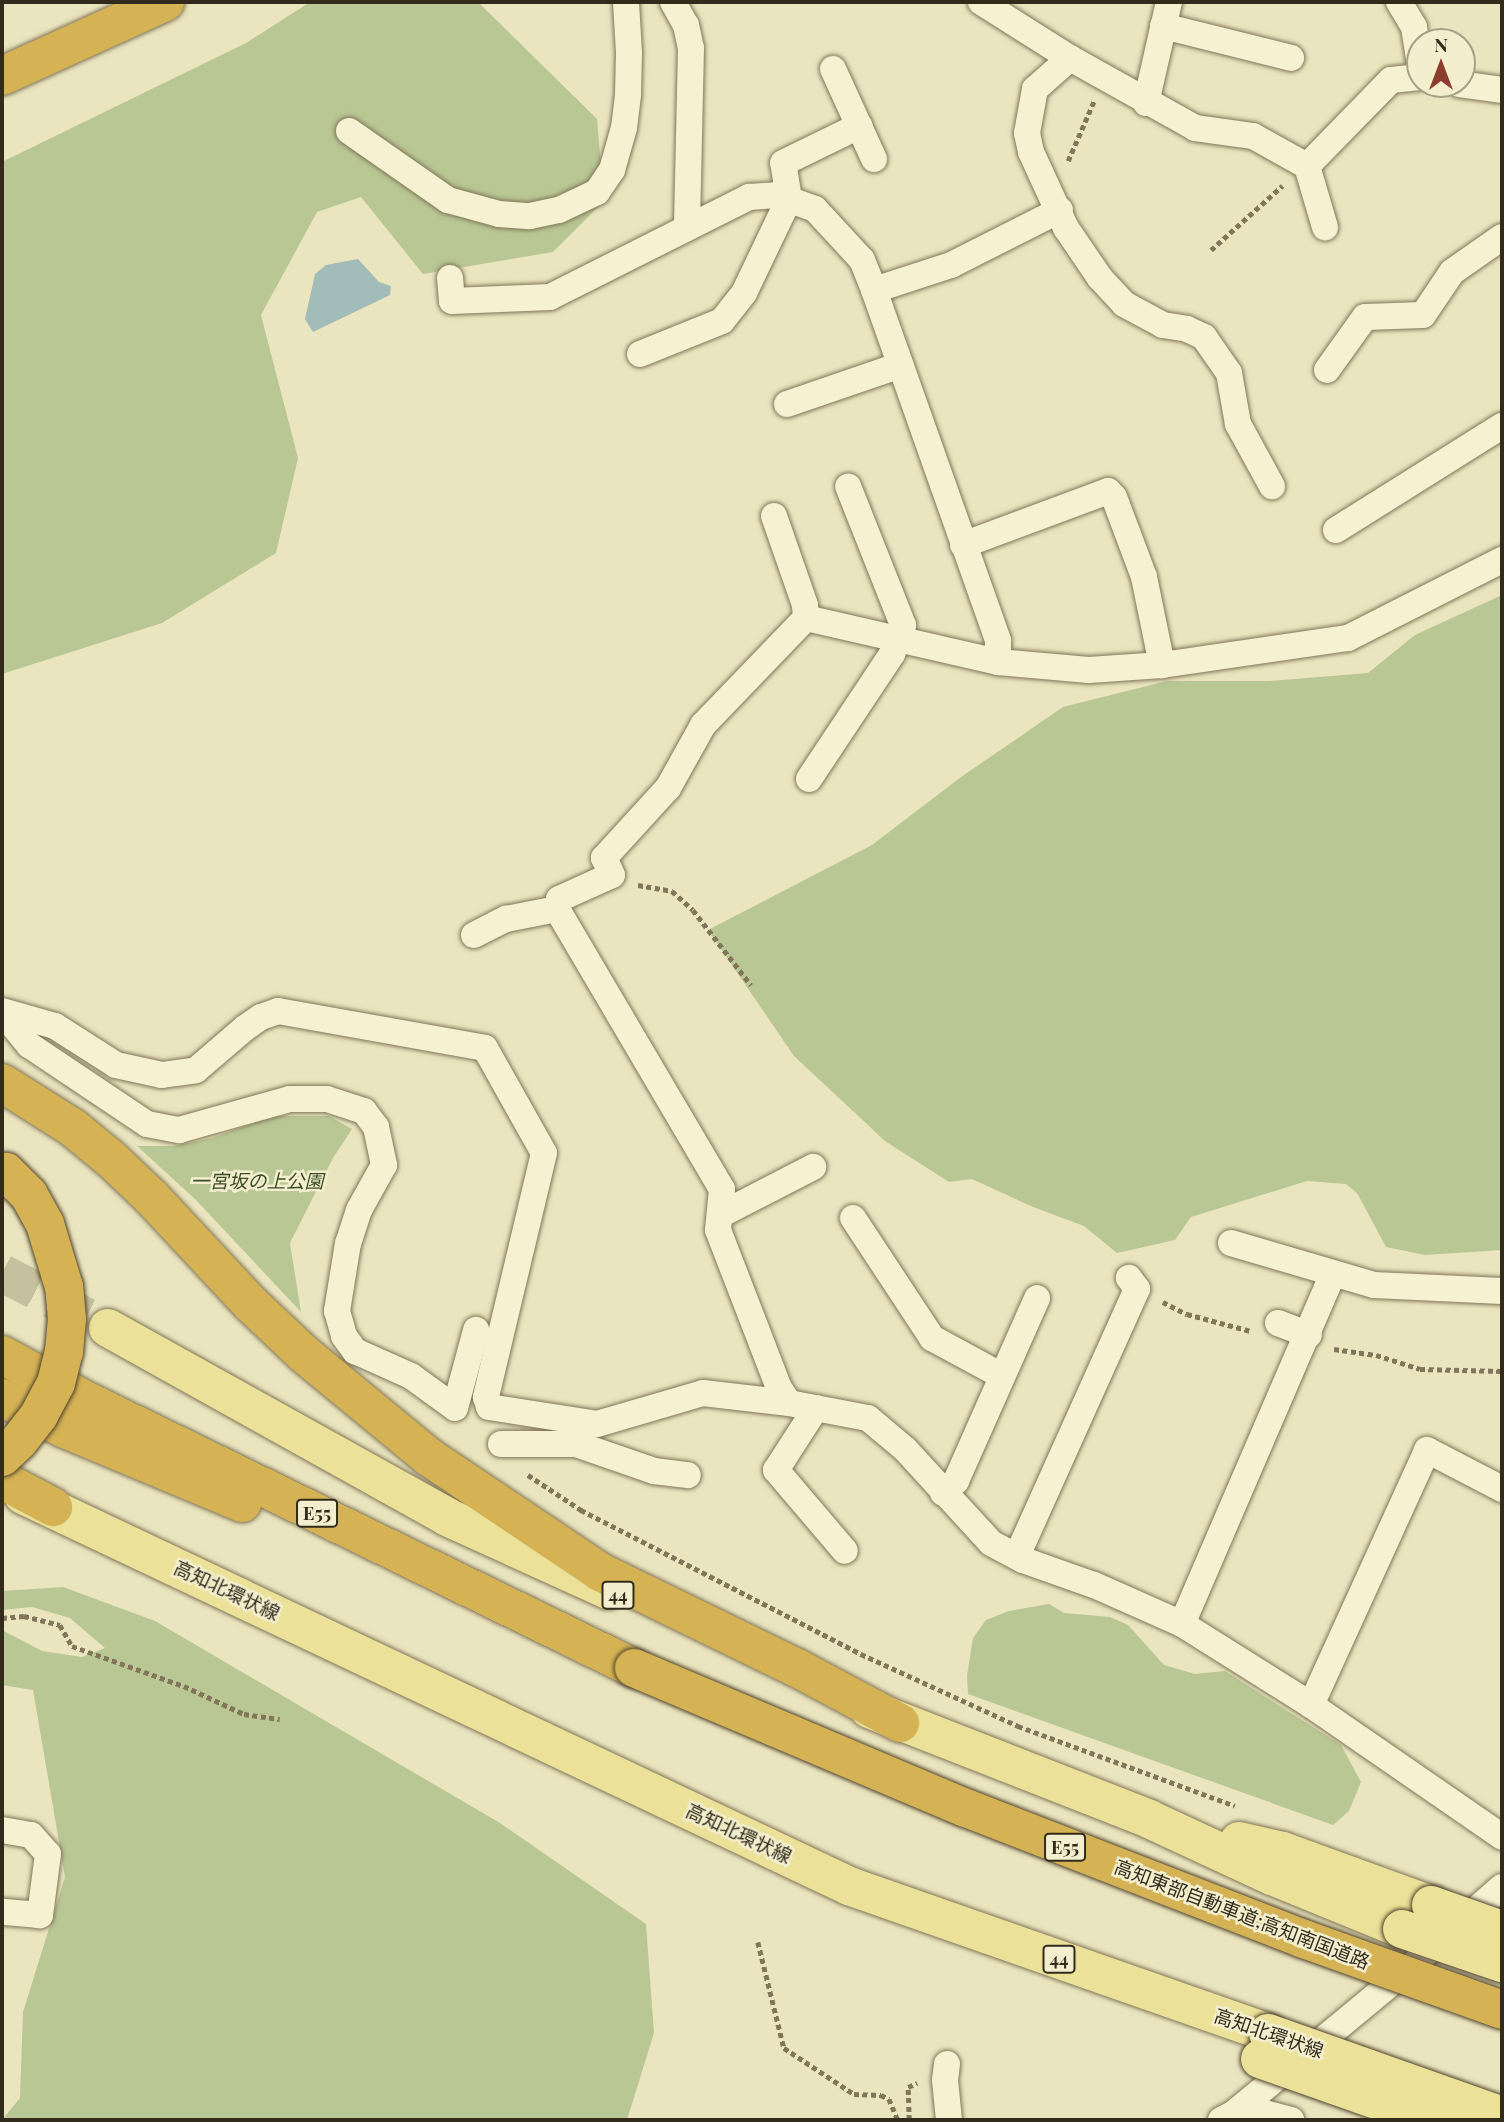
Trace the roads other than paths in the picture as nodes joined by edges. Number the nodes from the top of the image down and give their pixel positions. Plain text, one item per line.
1 (165, 2) edge
2 (626, 2) edge
3 (673, 2) edge
4 (981, 2) edge
5 (1399, 2) edge
6 (1166, 14) edge
7 (1414, 28) edge
8 (1070, 58) junction
9 (1291, 58) dead end
10 (833, 69) dead end
11 (2, 76) edge
12 (1406, 78) edge
13 (1476, 86) edge
14 (1502, 90) edge
15 (1146, 103) junction
16 (859, 126) junction
17 (348, 131) dead end
18 (874, 159) dead end
19 (1307, 166) junction
20 (789, 200) junction
21 (1056, 203) junction
22 (1325, 226) dead end
23 (687, 228) junction
24 (1502, 237) edge
25 (450, 278) dead end
26 (874, 290) junction
27 (640, 354) dead end
28 (901, 365) junction
29 (1327, 370) dead end
30 (787, 404) dead end
31 (1502, 426) edge
32 (849, 486) dead end
33 (1272, 486) dead end
34 (774, 516) dead end
35 (1336, 530) dead end
36 (963, 545) junction
37 (1502, 560) edge
38 (806, 618) junction
39 (900, 637) junction
40 (998, 662) junction
41 (1162, 665) junction
42 (809, 779) dead end
43 (557, 909) junction
44 (474, 935) dead end
45 (2, 1012) edge
46 (2, 1083) edge
47 (813, 1167) dead end
48 (4, 1170) edge
49 (720, 1215) junction
50 (853, 1218) dead end
51 (1231, 1243) dead end
52 (1333, 1275) junction
53 (1133, 1284) road end
54 (1502, 1291) edge
55 (1037, 1298) dead end
56 (1278, 1323) road end
57 (108, 1328) tunnel mouth
58 (476, 1330) dead end
59 (1309, 1335) junction
60 (2, 1355) edge
61 (1002, 1376) junction
62 (2, 1398) edge
63 (789, 1403) junction
64 (816, 1408) junction
65 (578, 1434) junction
66 (501, 1444) dead end
67 (2, 1457) edge
68 (688, 1475) dead end
69 (2, 1480) edge
70 (2, 1487) edge
71 (1502, 1489) edge
72 (943, 1493) junction
73 (53, 1507) junction
74 (845, 1551) dead end
75 (1017, 1556) junction
76 (1182, 1624) junction
77 (634, 1668) junction
78 (1311, 1705) junction
79 (900, 1723) junction
80 (2, 1830) edge
81 (1502, 1837) edge
82 (1502, 1886) edge
83 (2, 1912) edge
84 (1416, 1917) junction
85 (1502, 1930) edge
86 (1502, 1963) edge
87 (1502, 2010) edge
88 (1264, 2046) junction
89 (947, 2064) dead end
90 (1232, 2113) edge
91 (1502, 2116) edge
92 (949, 2120) edge
93 (1291, 2120) edge
94 (1433, 2120) edge

1 - 11 highway
2 - 17 street
3 - 23 street
4 - 8 street
5 - 7 street
6 - 9 street
6 - 15 street
8 - 15 street
8 - 21 street
10 - 16 street
12 - 19 street
13 - 14 street
15 - 19 street
16 - 18 street
16 - 20 street
19 - 22 street
20 - 23 street
20 - 26 street
20 - 27 street
21 - 26 street
21 - 33 street
23 - 25 street
24 - 29 street
26 - 28 street
28 - 30 street
28 - 36 street
31 - 35 street
32 - 39 street
34 - 38 street
36 - 40 street
36 - 41 street
37 - 41 street
38 - 39 street
38 - 43 street
39 - 40 street
39 - 42 street
40 - 41 street
43 - 44 street
43 - 49 street
45 - 58 street
45 - 65 street
46 - 79 highway
47 - 49 street
48 - 67 highway, bridge
49 - 63 street
50 - 61 street
51 - 52 street
52 - 54 street
52 - 59 street
53 - 75 street
55 - 61 street
56 - 59 street
57 - 79 main road, 44
59 - 76 street
60 - 77 highway, E55
61 - 72 street
62 - 77 highway, E55
63 - 64 street
63 - 65 street
64 - 72 street
64 - 74 street
65 - 66 street
65 - 68 street
69 - 73 highway
70 - 73 main road, 高知北環状線 / 44
71 - 78 street
72 - 75 street
73 - 88 main road, 高知北環状線 / 44
75 - 76 street
76 - 78 street
77 - 87 highway, 高知東部自動車道;高知南国道路 / E55, bridge
78 - 81 street
79 - 84 main road, 44
80 - 83 street
82 - 90 street
84 - 85 main road, bridge
84 - 86 main road, 44, bridge
88 - 91 main road, 高知北環状線 / 44, bridge
88 - 94 main road, bridge
89 - 92 street
90 - 93 street

